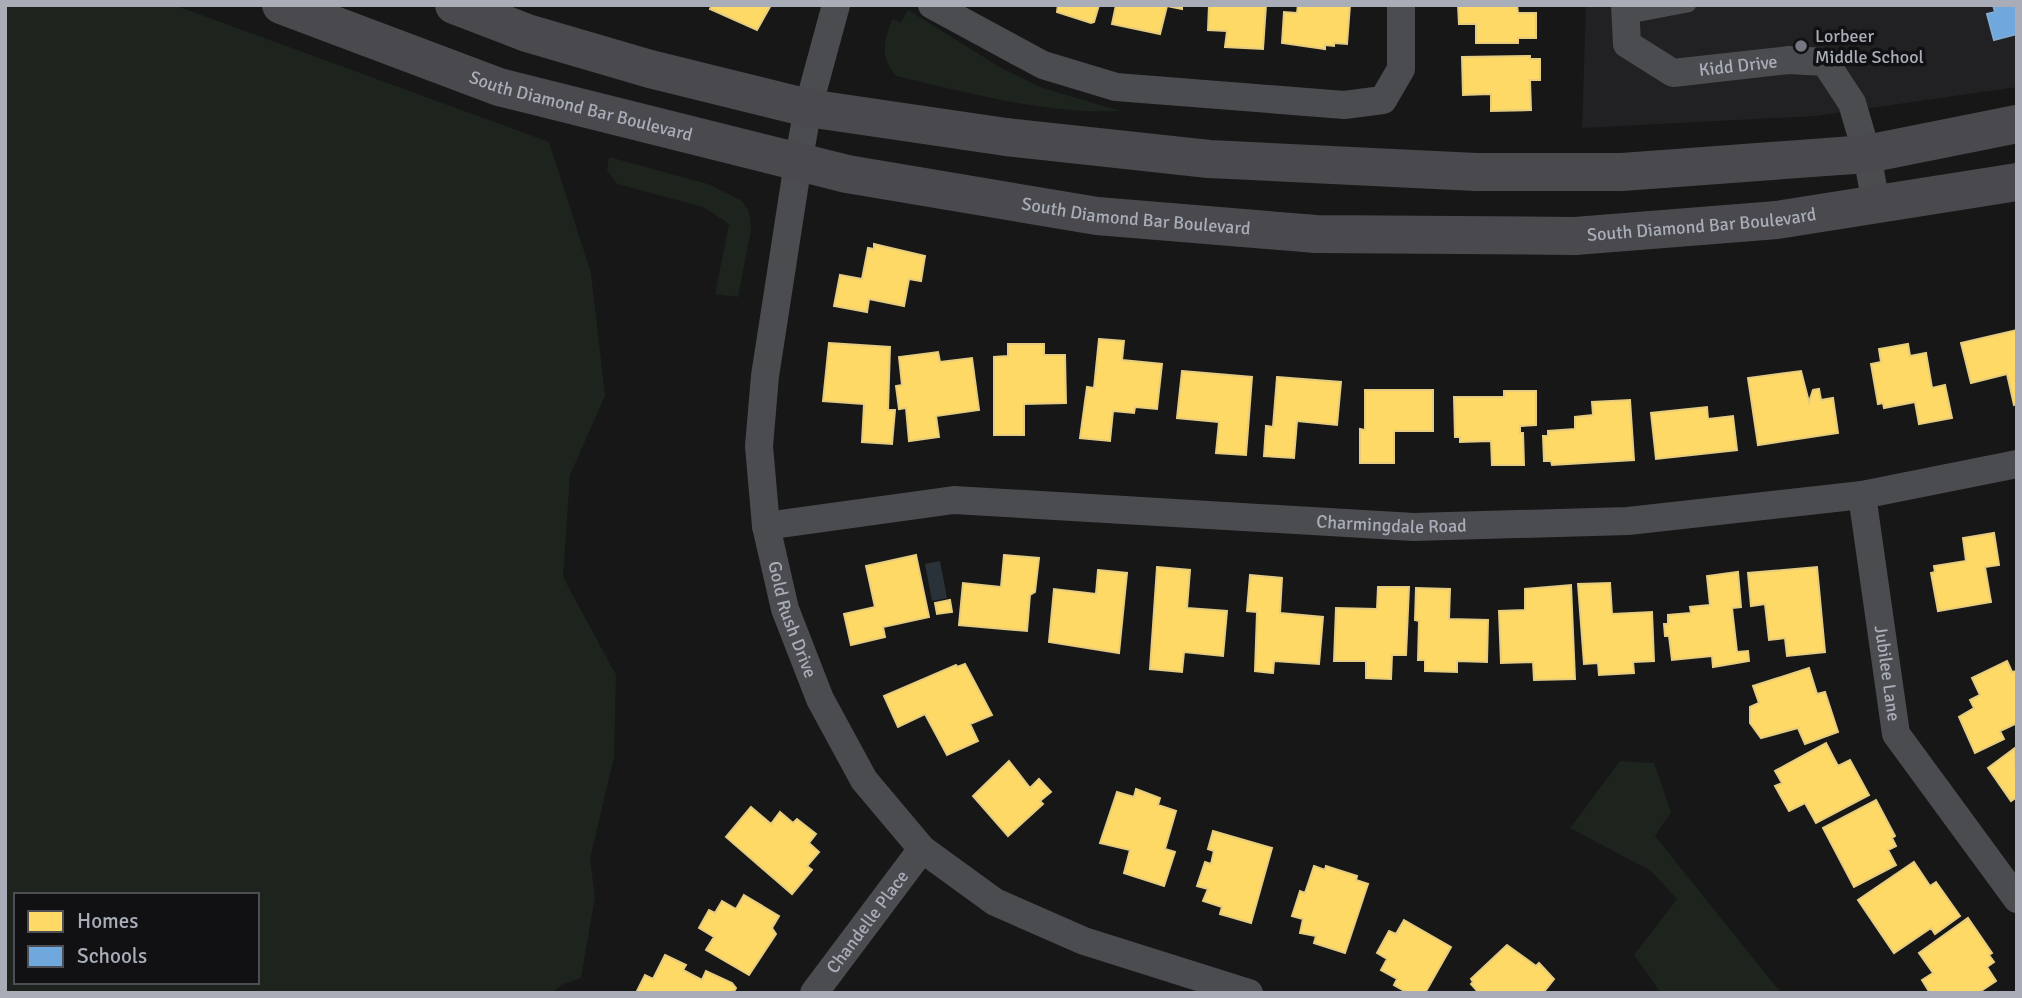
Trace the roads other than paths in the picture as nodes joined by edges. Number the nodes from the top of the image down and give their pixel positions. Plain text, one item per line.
1 (281, 5) edge
2 (454, 5) edge
3 (836, 5) edge
4 (932, 5) edge
5 (1401, 5) edge
6 (1689, 5) edge
7 (1626, 11) edge
8 (808, 108) junction
9 (2017, 124) edge
10 (1867, 155) junction
11 (798, 163) junction
12 (2017, 182) edge
13 (1876, 205) junction
14 (2017, 464) edge
15 (1862, 495) junction
16 (766, 526) junction
17 (922, 849) junction
18 (2017, 899) edge
19 (814, 993) edge
20 (1249, 993) edge

1 - 11 main road, South Diamond Bar Boulevard
2 - 8 main road
3 - 8 street, Gold Rush Drive
4 - 5 street
6 - 7 lane
7 - 10 street, Kidd Drive
8 - 10 main road
8 - 11 street, Gold Rush Drive
9 - 10 main road
10 - 13 street, Kidd Drive
11 - 13 main road, South Diamond Bar Boulevard
11 - 16 street, Gold Rush Drive
12 - 13 main road, South Diamond Bar Boulevard
14 - 15 street, Charmingdale Road
15 - 16 street, Charmingdale Road
15 - 18 street, Jubilee Lane
16 - 17 street, Gold Rush Drive
17 - 19 street, Chandelle Place
17 - 20 street, Gold Rush Drive

